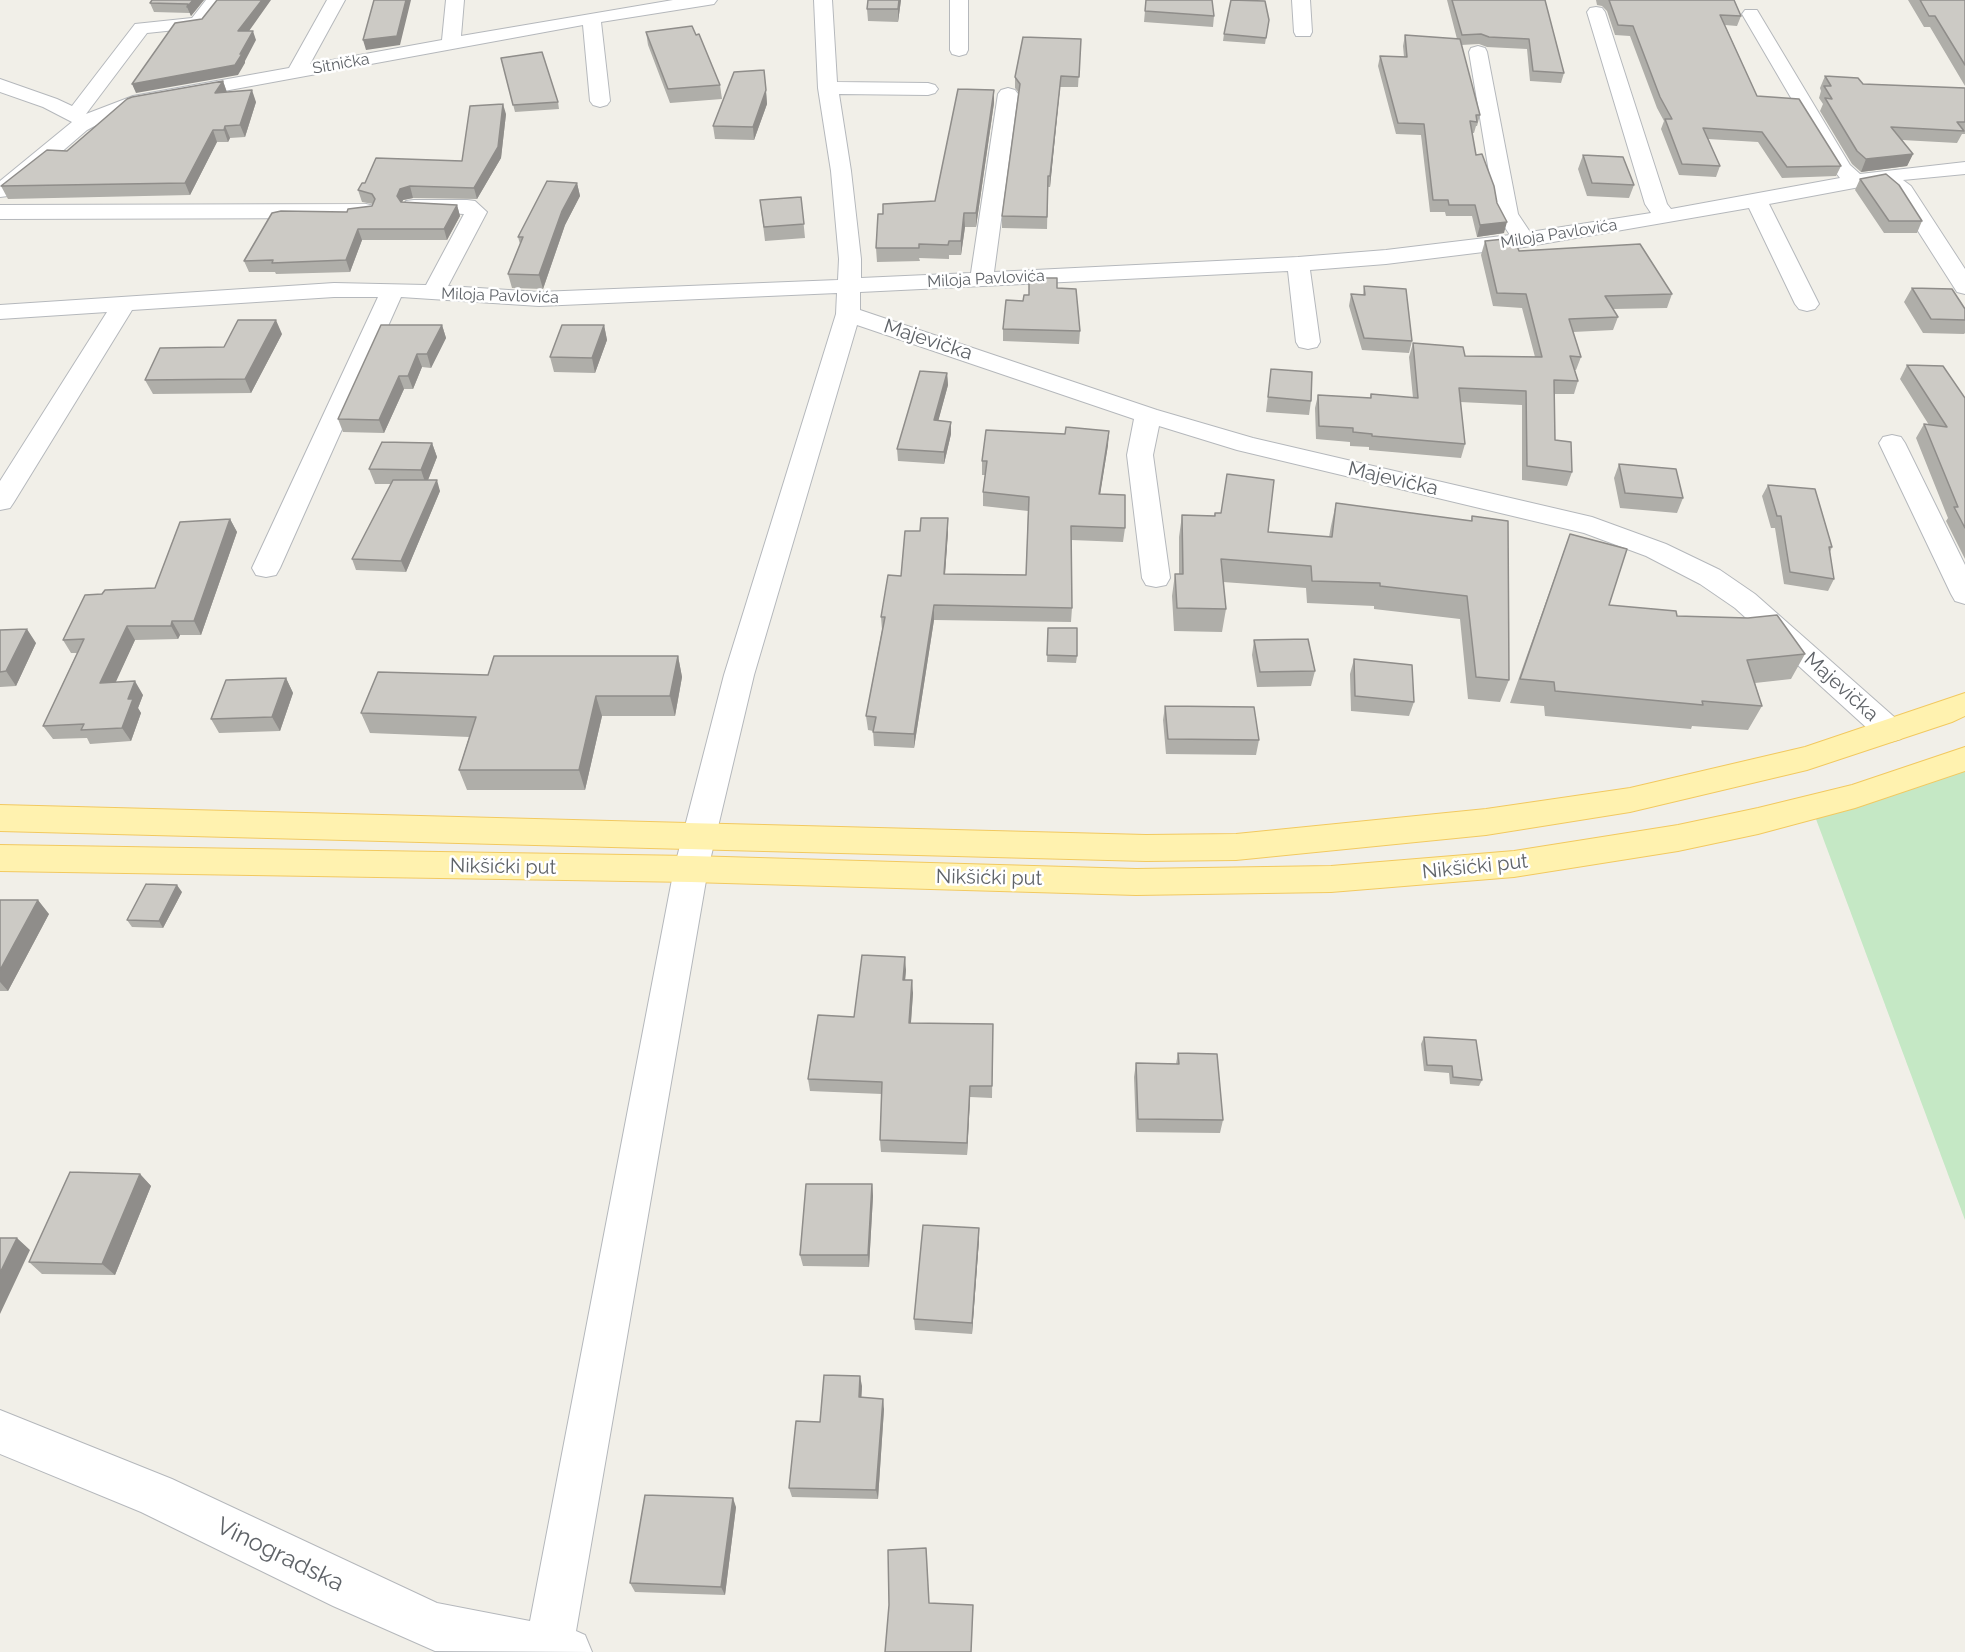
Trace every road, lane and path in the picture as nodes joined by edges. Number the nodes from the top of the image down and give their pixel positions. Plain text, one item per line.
1 (215, 0) edge
2 (336, 0) edge
3 (455, 0) edge
4 (823, 0) edge
5 (959, 0) edge
6 (1301, 0) edge
7 (699, 1) edge
8 (654, 4) edge
9 (1596, 12) dead end
10 (1751, 14) dead end
11 (591, 18) junction
12 (1303, 32) dead end
13 (452, 44) junction
14 (959, 50) dead end
15 (1478, 52) dead end
16 (296, 72) junction
17 (0, 85) edge
18 (828, 88) junction
19 (928, 89) dead end
20 (1008, 94) dead end
21 (600, 101) dead end
22 (82, 118) junction
23 (1965, 168) edge
24 (1885, 176) junction
25 (1855, 182) junction
26 (0, 191) edge
27 (1756, 200) junction
28 (413, 206) edge
29 (366, 211) edge
30 (0, 212) edge
31 (1665, 217) junction
32 (1524, 240) junction
33 (1298, 264) junction
34 (982, 279) junction
35 (1965, 288) edge
36 (393, 290) junction
37 (433, 293) junction
38 (848, 300) junction
39 (124, 304) junction
40 (1807, 304) dead end
41 (0, 312) edge
42 (1308, 342) dead end
43 (1148, 415) junction
44 (1892, 443) dead end
45 (0, 502) edge
46 (266, 568) dead end
47 (1156, 578) dead end
48 (1965, 594) edge
49 (1965, 704) edge
50 (1890, 731) junction
51 (1965, 759) edge
52 (0, 818) edge
53 (695, 853) junction
54 (0, 858) edge
55 (0, 1432) edge
56 (432, 1639) edge
57 (559, 1650) edge

1 - 22 street
2 - 16 street
3 - 13 street
4 - 18 street
5 - 14 street
6 - 12 street
7 - 8 street, Sitnička
8 - 11 street, Sitnička
9 - 31 street
10 - 25 street
11 - 13 street, Sitnička
11 - 21 street
13 - 16 street, Sitnička
15 - 32 street
16 - 22 street, Sitnička
17 - 22 street
18 - 19 street
18 - 38 street
20 - 34 street
22 - 26 street, Sitnička
23 - 24 street, Miloja Pavlovića
24 - 25 street, Miloja Pavlovića
24 - 35 street
25 - 27 street, Miloja Pavlovića
27 - 31 street, Miloja Pavlovića
27 - 40 street
28 - 37 street
29 - 30 street
31 - 32 street, Miloja Pavlovića
32 - 33 street, Miloja Pavlovića
33 - 34 street, Miloja Pavlovića
33 - 42 street
34 - 38 street, Miloja Pavlovića
36 - 37 street, Miloja Pavlovića
36 - 39 street, Miloja Pavlovića
36 - 46 street
37 - 38 street, Miloja Pavlovića
38 - 43 street, Majevička
38 - 53 street
39 - 41 street, Miloja Pavlovića
39 - 45 street
43 - 47 street
43 - 50 street, Majevička
44 - 48 street
49 - 50 main road
50 - 53 main road
51 - 53 main road, Nikšićki put
52 - 53 main road
53 - 54 main road, Nikšićki put
53 - 57 street
55 - 56 street, Vinogradska
56 - 57 street, Vinogradska

